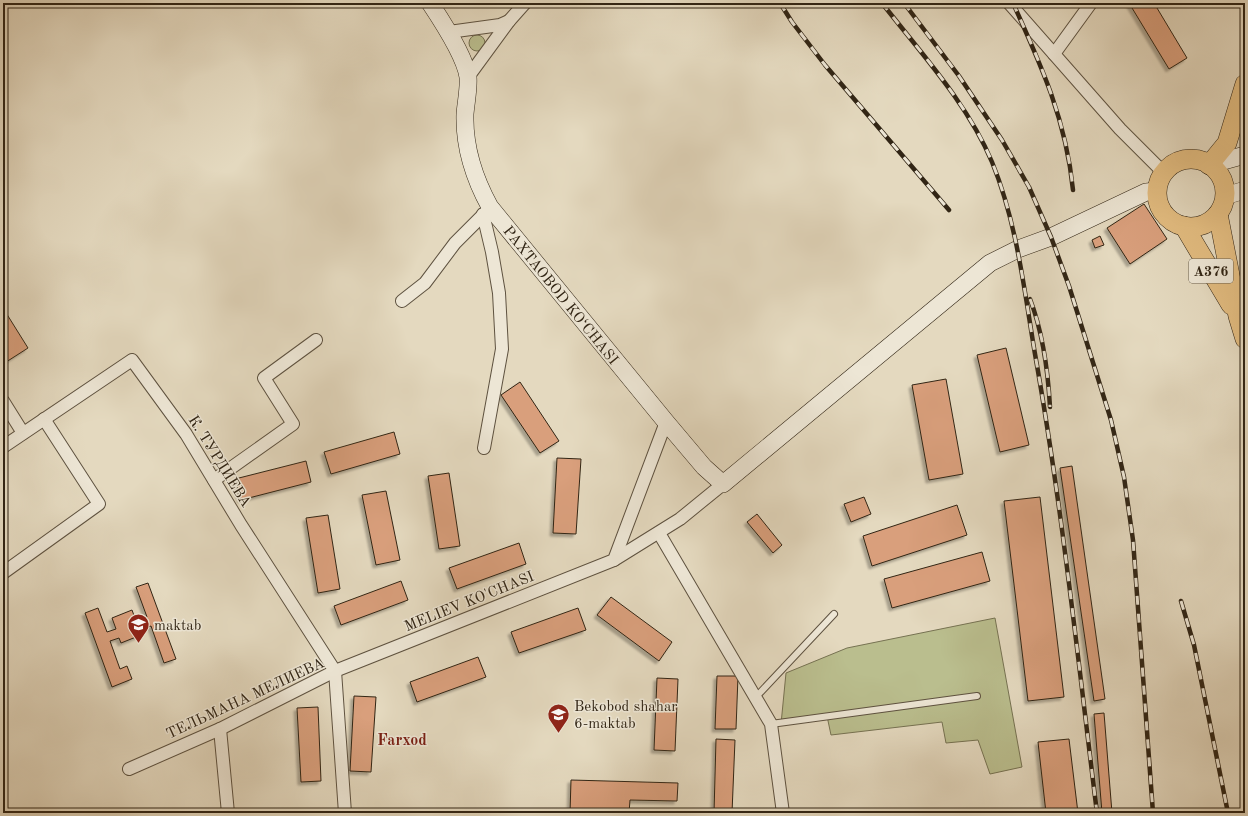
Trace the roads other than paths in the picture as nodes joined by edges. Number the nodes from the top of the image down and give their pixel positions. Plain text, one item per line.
1 (430, 3) edge
2 (525, 3) edge
3 (1009, 3) edge
4 (1091, 3) edge
5 (509, 21) junction
6 (449, 32) junction
7 (1054, 54) junction
8 (468, 76) junction
9 (1245, 84) edge
10 (1245, 155) edge
11 (1210, 165) junction
12 (1164, 173) junction
13 (1245, 190) edge
14 (1157, 191) junction
15 (1225, 196) junction
16 (487, 211) junction
17 (1218, 214) junction
18 (1184, 226) junction
19 (402, 301) dead end
20 (1238, 316) junction
21 (1245, 339) edge
22 (316, 340) dead end
23 (3, 402) edge
24 (44, 419) junction
25 (666, 422) junction
26 (23, 433) junction
27 (3, 447) edge
28 (484, 448) dead end
29 (214, 480) junction
30 (723, 484) junction
31 (659, 533) junction
32 (614, 560) junction
33 (3, 573) edge
34 (834, 614) dead end
35 (335, 671) junction
36 (977, 696) dead end
37 (756, 697) junction
38 (772, 724) junction
39 (220, 729) junction
40 (128, 769) dead end
41 (228, 813) edge
42 (345, 813) edge
43 (783, 813) edge

1 - 6 street
2 - 5 street
3 - 7 street
4 - 7 street
5 - 6 street
5 - 8 street
6 - 8 street
7 - 12 street
8 - 16 street, PAXTAOBOD KO‘CHASI
9 - 11 main road
10 - 11 street
11 - 12 main road
11 - 15 main road
12 - 14 main road
13 - 15 street
14 - 18 main road
14 - 30 street
15 - 17 main road
16 - 19 street
16 - 25 street, PAXTAOBOD KO‘CHASI
16 - 28 street
17 - 18 main road
17 - 20 main road, A376
18 - 20 main road, A376
20 - 21 main road
22 - 29 street
23 - 26 street
24 - 26 street, К. ТУРДИЕВА
24 - 29 street, К. ТУРДИЕВА
24 - 33 street
25 - 30 street, PAXTAOBOD KO‘CHASI
25 - 32 street
26 - 27 street, К. ТУРДИЕВА
29 - 35 street, К. ТУРДИЕВА
30 - 31 street, MELIEV KO'CHASI
31 - 32 street, MELIEV KO'CHASI
31 - 37 street
32 - 35 street, MELIEV KO'CHASI
34 - 37 lane
35 - 39 street, ТЕЛЬМАНА МЕЛИЕВА
35 - 42 street, ТЕЛЬМАНА МЕЛИЕВА
36 - 38 lane
37 - 38 street
38 - 43 street
39 - 40 street, ТЕЛЬМАНА МЕЛИЕВА
39 - 41 street

